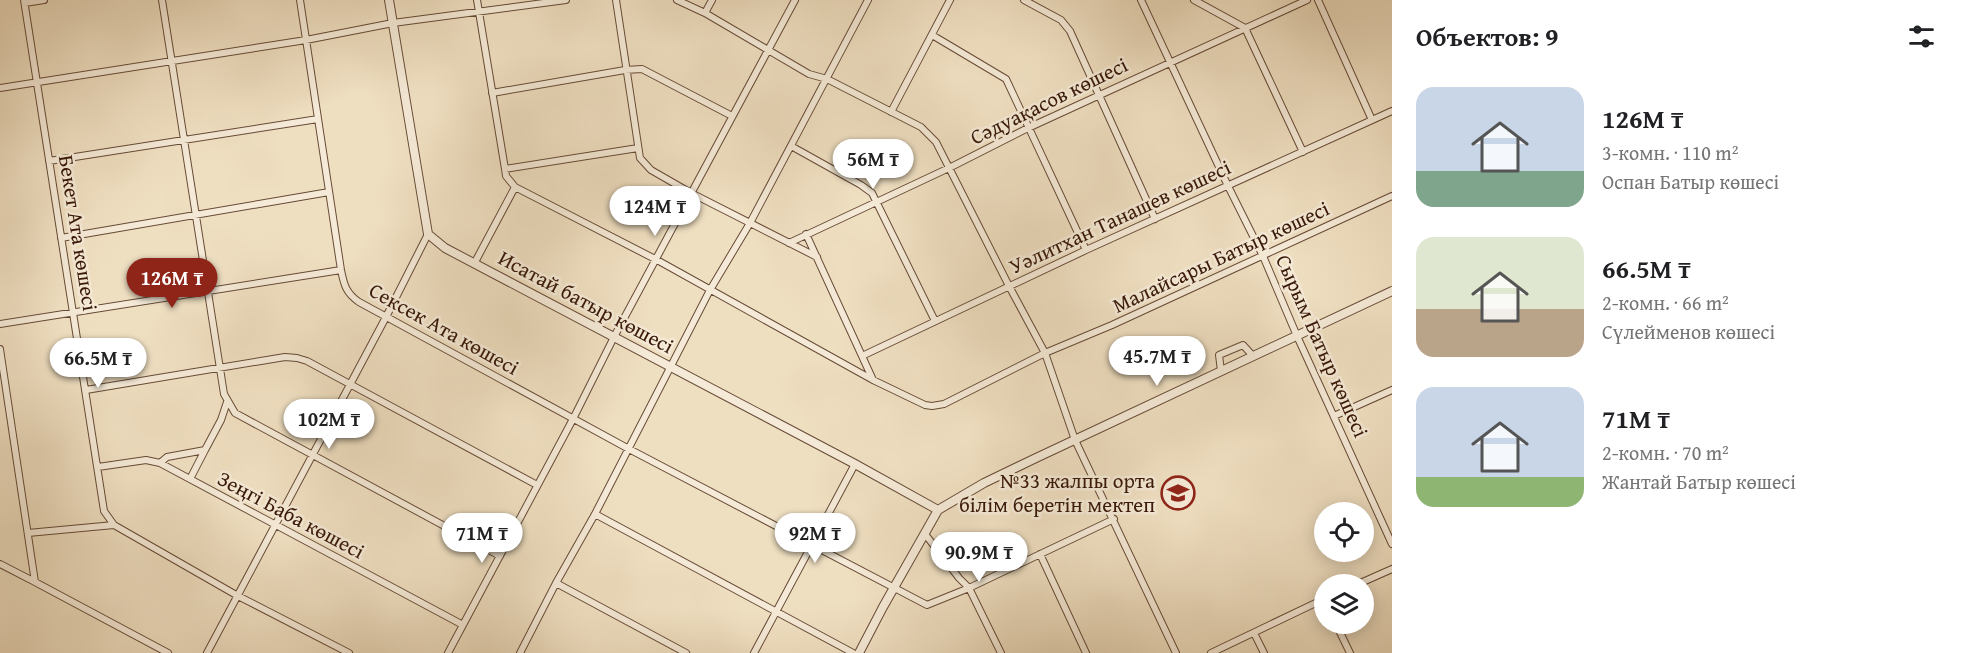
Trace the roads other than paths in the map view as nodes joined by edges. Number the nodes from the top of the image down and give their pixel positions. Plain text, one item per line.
1 (44, 0) edge
2 (162, 0) edge
3 (300, 0) edge
4 (389, 0) edge
5 (477, 0) edge
6 (566, 0) edge
7 (616, 0) edge
8 (677, 0) edge
9 (712, 0) edge
10 (795, 0) edge
11 (868, 0) edge
12 (950, 0) edge
13 (1024, 0) edge
14 (1140, 0) edge
15 (1194, 0) edge
16 (1307, 0) edge
17 (1318, 0) edge
18 (25, 2) edge
19 (478, 10) junction
20 (705, 13) junction
21 (393, 23) junction
22 (1245, 28) junction
23 (932, 35) junction
24 (306, 40) junction
25 (769, 50) junction
26 (172, 61) junction
27 (1170, 62) junction
28 (625, 70) junction
29 (827, 79) junction
30 (37, 82) junction
31 (0, 88) edge
32 (492, 93) junction
33 (1099, 95) junction
34 (1392, 111) edge
35 (891, 112) junction
36 (732, 116) junction
37 (318, 119) junction
38 (1372, 120) junction
39 (1028, 128) junction
40 (184, 140) junction
41 (791, 146) junction
42 (638, 148) junction
43 (1303, 152) junction
44 (50, 161) junction
45 (950, 168) junction
46 (505, 169) junction
47 (1228, 186) junction
48 (515, 187) junction
49 (329, 192) junction
50 (691, 193) junction
51 (1392, 196) edge
52 (877, 201) junction
53 (195, 215) junction
54 (1155, 219) junction
55 (750, 223) junction
56 (428, 234) junction
57 (806, 234) junction
58 (62, 238) junction
59 (789, 243) junction
60 (1086, 250) junction
61 (1263, 256) junction
62 (817, 257) junction
63 (657, 260) junction
64 (474, 264) junction
65 (341, 270) junction
66 (1009, 286) junction
67 (711, 290) junction
68 (1392, 291) edge
69 (207, 292) junction
70 (74, 312) junction
71 (386, 317) junction
72 (934, 321) junction
73 (0, 324) edge
74 (1297, 336) junction
75 (614, 337) junction
76 (0, 349) edge
77 (1045, 352) junction
78 (862, 356) junction
79 (1253, 356) junction
80 (670, 367) junction
81 (219, 368) junction
82 (1221, 371) junction
83 (873, 380) junction
84 (350, 385) junction
85 (86, 390) junction
86 (1392, 390) edge
87 (227, 402) junction
88 (1334, 416) junction
89 (573, 419) junction
90 (1075, 440) junction
91 (629, 449) junction
92 (205, 450) junction
93 (312, 455) junction
94 (160, 463) junction
95 (855, 464) junction
96 (98, 467) junction
97 (190, 479) junction
98 (537, 485) junction
99 (938, 510) junction
100 (595, 514) junction
101 (1114, 519) junction
102 (114, 525) junction
103 (275, 525) junction
104 (28, 533) junction
105 (924, 534) junction
106 (812, 544) junction
107 (1392, 544) edge
108 (1040, 554) junction
109 (500, 556) junction
110 (0, 564) edge
111 (1392, 569) edge
112 (1374, 577) edge
113 (35, 582) junction
114 (556, 583) junction
115 (894, 587) junction
116 (969, 588) junction
117 (238, 596) junction
118 (1314, 605) edge
119 (776, 612) junction
120 (463, 625) junction
121 (1254, 633) junction
122 (1341, 634) edge
123 (168, 653) edge
124 (207, 653) edge
125 (349, 653) edge
126 (448, 653) edge
127 (520, 653) edge
128 (686, 653) edge
129 (754, 653) edge
130 (853, 653) edge
131 (859, 653) edge
132 (1001, 653) edge
133 (1086, 653) edge
134 (1176, 653) edge
135 (1211, 653) edge
136 (1264, 653) edge
137 (1350, 653) edge

1 - 18 street
2 - 26 street
3 - 24 street, Сексек Ата көшесі
4 - 21 street
5 - 19 street
6 - 19 street
7 - 28 street
8 - 20 street
9 - 20 street
10 - 25 street
11 - 29 street
12 - 23 street
13 - 33 street
14 - 27 street, Сырым Батыр көшесі
15 - 22 street
16 - 22 street, Сәдуақасов көшесі
17 - 38 street
18 - 30 street, Бекет Ата көшесі
19 - 21 street
19 - 32 street
20 - 25 street
21 - 24 street
21 - 56 street
22 - 27 street, Сәдуақасов көшесі
22 - 43 street
23 - 35 street
23 - 39 street
24 - 26 street
24 - 37 street, Сексек Ата көшесі
25 - 29 street
25 - 36 street
26 - 30 street
26 - 40 street
27 - 33 street, Сәдуақасов көшесі
27 - 47 street, Сырым Батыр көшесі
28 - 32 street
28 - 36 street
28 - 42 street
29 - 35 street
29 - 41 street
30 - 31 street
30 - 44 street, Бекет Ата көшесі
32 - 46 street
33 - 39 street, Сәдуақасов көшесі
33 - 54 street
34 - 38 street, Уәлитхан Танашев көшесі
35 - 45 street
36 - 50 street
37 - 40 street
37 - 49 street, Сексек Ата көшесі
38 - 43 street, Уәлитхан Танашев көшесі
39 - 45 street, Сәдуақасов көшесі
39 - 60 street
40 - 44 street
40 - 53 street
41 - 52 street
41 - 55 street
42 - 46 street
42 - 50 street
43 - 47 street, Уәлитхан Танашев көшесі
44 - 58 street, Бекет Ата көшесі
45 - 52 street, Сәдуақасов көшесі
45 - 66 street
46 - 48 street
47 - 54 street, Уәлитхан Танашев көшесі
47 - 61 street, Сырым Батыр көшесі
48 - 63 street, Малайсары Батыр көшесі
48 - 64 street
49 - 53 street
49 - 65 street, Сексек Ата көшесі
50 - 55 street
50 - 63 street
51 - 61 street, Малайсары Батыр көшесі
52 - 57 street, Сәдуақасов көшесі
52 - 72 street
53 - 58 street
53 - 69 street
54 - 60 street, Уәлитхан Танашев көшесі
55 - 59 street
55 - 67 street
56 - 64 street, Исатай батыр көшесі
56 - 71 street
57 - 59 street, Сәдуақасов көшесі
57 - 62 street
58 - 70 street, Бекет Ата көшесі
59 - 62 street
60 - 66 street, Уәлитхан Танашев көшесі
61 - 74 street, Сырым Батыр көшесі
61 - 77 street, Малайсары Батыр көшесі
62 - 78 street
63 - 67 street, Малайсары Батыр көшесі
63 - 75 street
64 - 75 street, Исатай батыр көшесі
65 - 69 street
65 - 71 street, Сексек Ата көшесі
66 - 72 street, Уәлитхан Танашев көшесі
66 - 77 street
67 - 80 street
67 - 83 street, Малайсары Батыр көшесі
68 - 74 street
69 - 70 street
69 - 81 street
70 - 73 street
70 - 85 street, Бекет Ата көшесі
71 - 84 street
71 - 89 street, Сексек Ата көшесі
72 - 78 street, Уәлитхан Танашев көшесі
74 - 79 street
74 - 88 street, Сырым Батыр көшесі
75 - 80 street, Исатай батыр көшесі
75 - 89 street
76 - 104 street
77 - 83 street, Малайсары Батыр көшесі
77 - 90 street
78 - 83 street
79 - 82 street
79 - 82 street
80 - 91 street
80 - 95 street, Исатай батыр көшесі
81 - 84 street
81 - 85 street
81 - 87 street
82 - 90 street
84 - 93 street
84 - 98 street
85 - 96 street, Бекет Ата көшесі
86 - 88 street
87 - 92 street
87 - 93 street
88 - 107 street, Сырым Батыр көшесі
89 - 91 street, Сексек Ата көшесі
89 - 98 street
90 - 99 street
90 - 101 street
91 - 100 street
91 - 106 street, Сексек Ата көшесі
92 - 94 street
92 - 97 street
93 - 103 street
93 - 109 street
94 - 96 street, Зеңгі Баба көшесі
94 - 97 street, Зеңгі Баба көшесі
95 - 99 street, Исатай батыр көшесі
95 - 106 street
96 - 102 street, Бекет Ата көшесі
97 - 103 street, Зеңгі Баба көшесі
98 - 109 street
99 - 105 street
100 - 114 street
100 - 119 street
101 - 108 street
101 - 134 street
102 - 104 street
102 - 117 street
103 - 117 street
103 - 120 street, Зеңгі Баба көшесі
104 - 113 street
105 - 115 street
105 - 116 street
106 - 115 street, Сексек Ата көшесі
106 - 119 street
108 - 116 street
108 - 133 street
109 - 120 street
110 - 113 street
111 - 112 street
113 - 123 street
114 - 127 street
114 - 128 street
115 - 116 street, Сексек Ата көшесі
115 - 131 street
116 - 132 street
117 - 124 street
117 - 125 street
118 - 121 street
119 - 129 street
119 - 130 street
120 - 126 street
121 - 135 street
121 - 136 street
122 - 137 street

